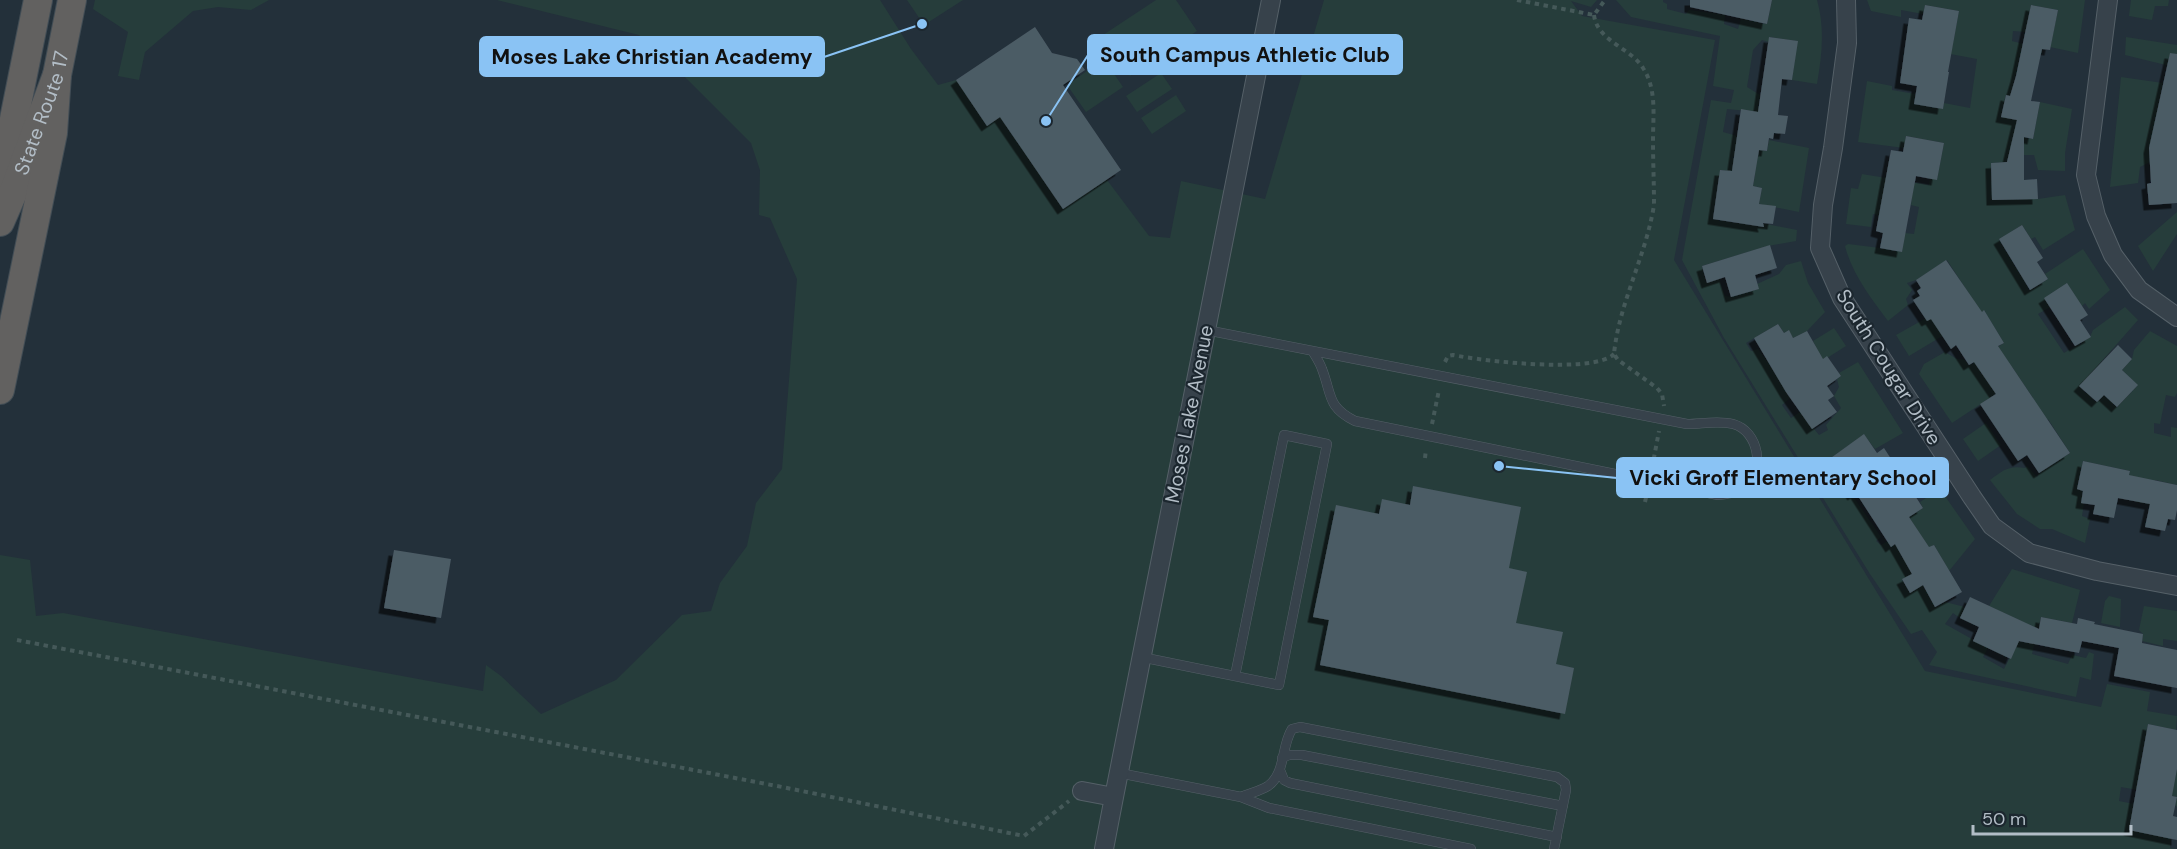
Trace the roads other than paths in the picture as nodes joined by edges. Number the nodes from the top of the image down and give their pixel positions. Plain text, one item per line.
1 (38, 0) edge
2 (72, 0) edge
3 (1271, 0) edge
4 (1846, 0) edge
5 (2108, 0) edge
6 (57, 75) junction
7 (0, 176) edge
8 (0, 222) edge
9 (2177, 317) edge
10 (1206, 330) junction
11 (1313, 351) junction
12 (0, 390) edge
13 (2177, 586) edge
14 (1141, 657) junction
15 (1235, 676) junction
16 (1282, 758) junction
17 (1280, 770) junction
18 (1119, 773) junction
19 (1082, 791) road end
20 (1241, 796) junction
21 (1114, 797) junction
22 (1563, 806) junction
23 (1557, 837) junction
24 (1104, 849) edge
25 (1471, 849) edge
26 (1554, 849) edge

1 - 7 highway, State Route 17
2 - 6 highway, State Route 17
3 - 10 street, Moses Lake Avenue
4 - 13 street, South Cougar Drive
5 - 9 street
6 - 8 highway, State Route 17
6 - 12 highway
10 - 11 lane
10 - 14 street, Moses Lake Avenue
11 - 11 lane
14 - 15 lane
14 - 18 street, Moses Lake Avenue
15 - 15 lane
16 - 17 lane
16 - 22 lane
16 - 22 lane
17 - 20 lane
17 - 23 lane
18 - 20 lane
18 - 21 street, Moses Lake Avenue
19 - 21 street
20 - 25 lane
21 - 24 street, Moses Lake Avenue
22 - 23 lane
23 - 26 lane

